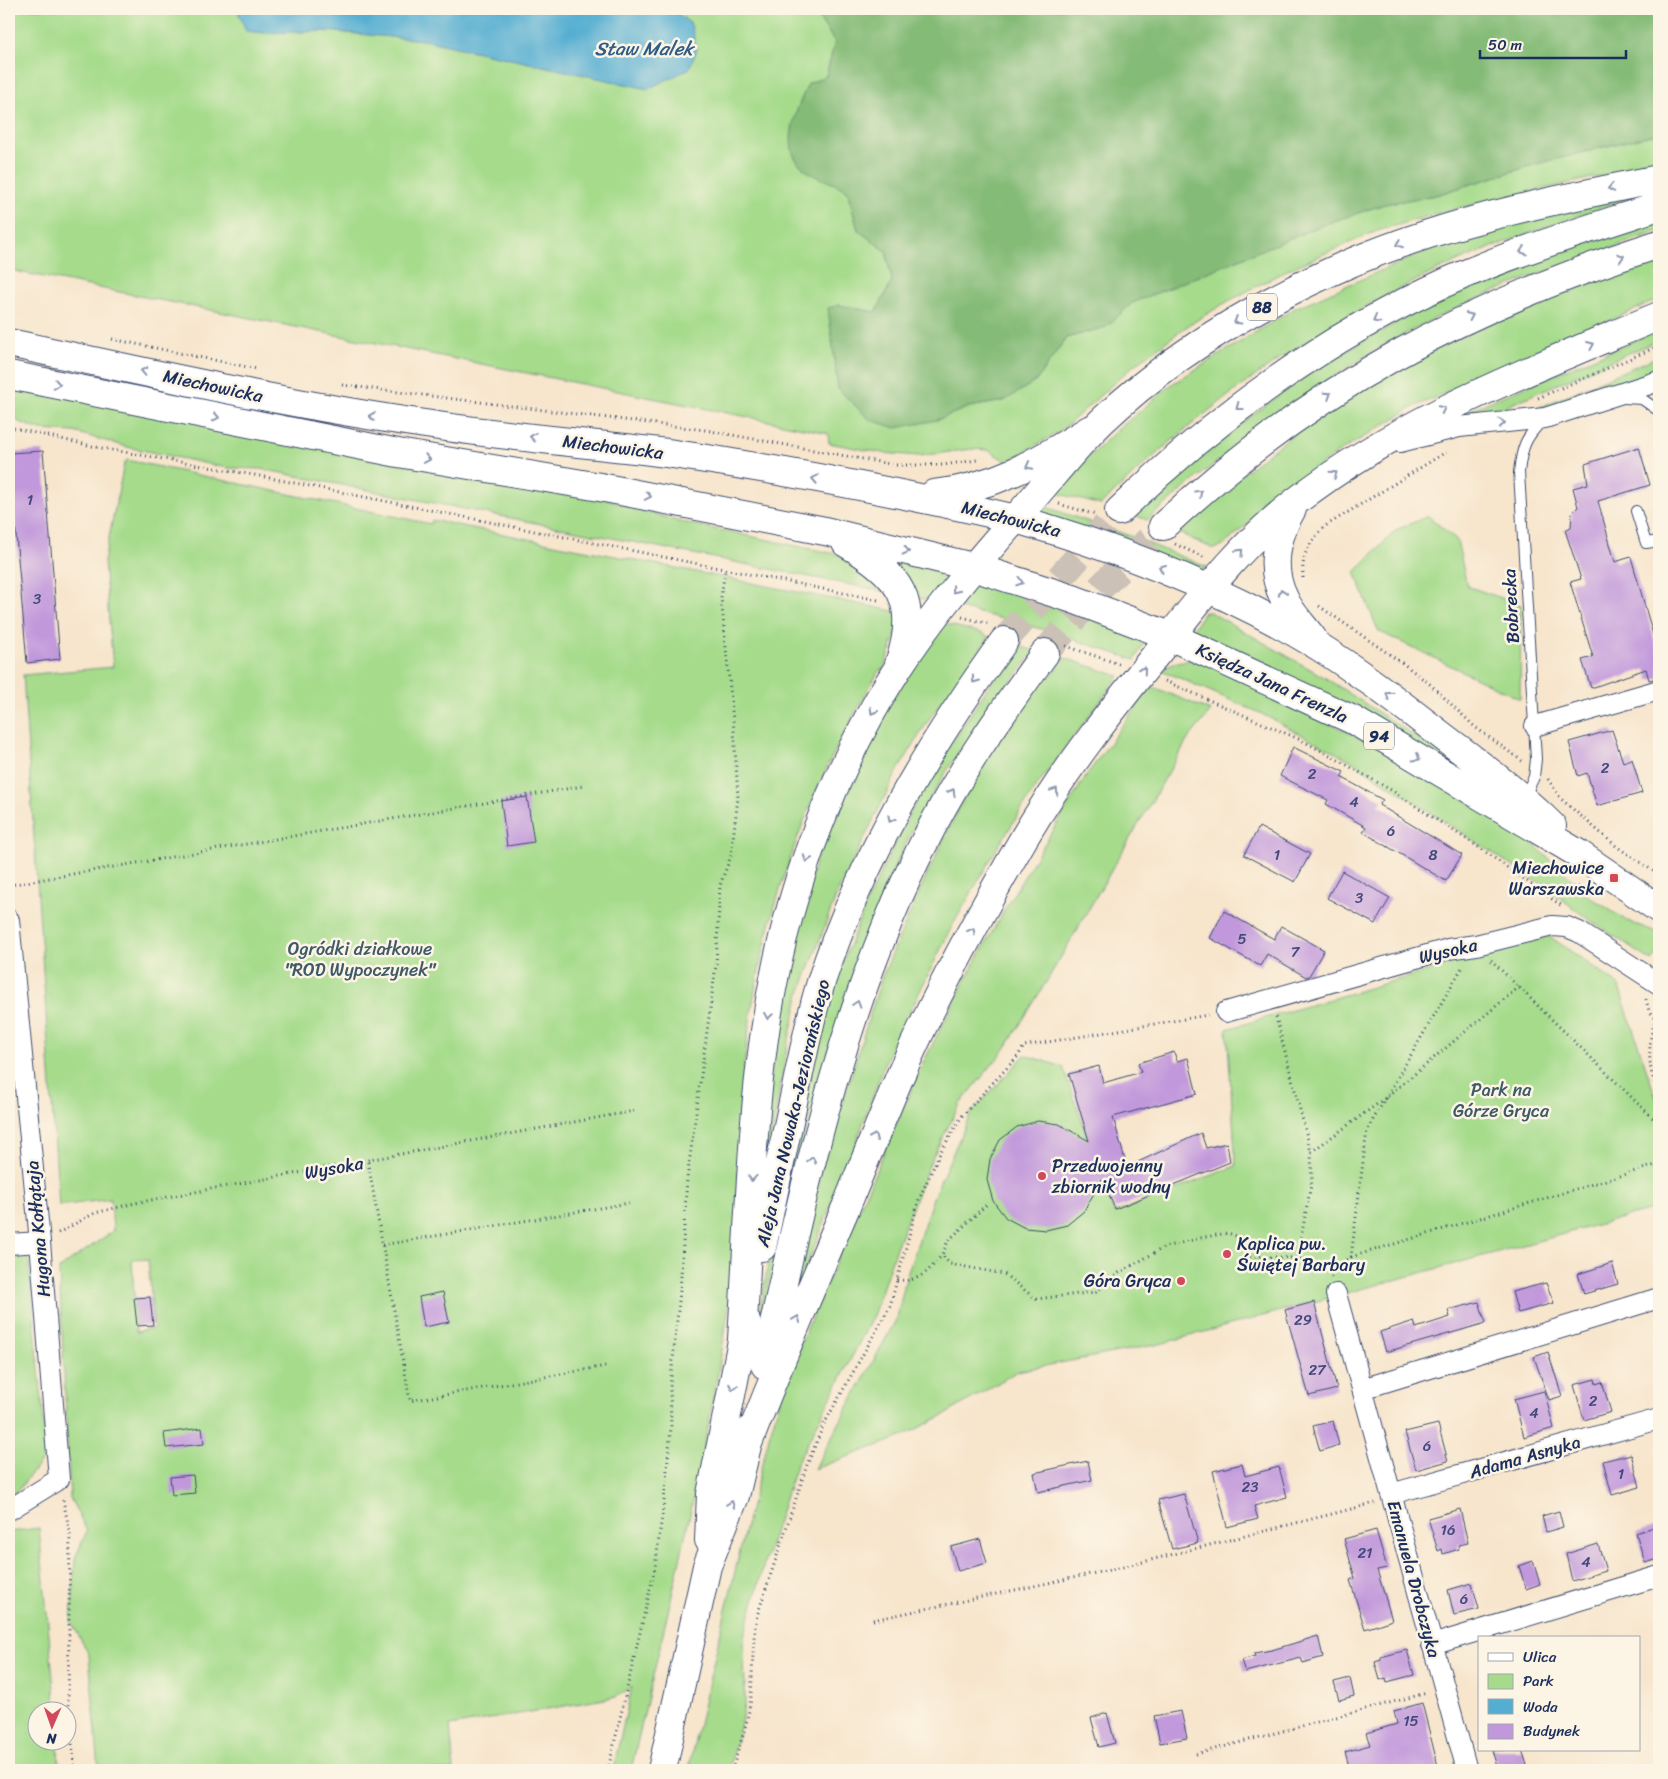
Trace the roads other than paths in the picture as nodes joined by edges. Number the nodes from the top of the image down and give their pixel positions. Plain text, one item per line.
1 (1659, 179) edge
2 (1659, 206) edge
3 (1659, 244) edge
4 (1659, 316) edge
5 (9, 343) edge
6 (9, 374) edge
7 (1659, 381) edge
8 (1613, 397) junction
9 (1659, 411) edge
10 (1545, 418) junction
11 (1101, 422) junction
12 (1369, 450) junction
13 (863, 488) junction
14 (1299, 499) junction
15 (1119, 510) tunnel mouth
16 (1636, 511) dead end
17 (1016, 519) junction
18 (1163, 526) tunnel mouth
19 (825, 531) junction
20 (1659, 541) edge
21 (973, 567) junction
22 (1207, 588) junction
23 (999, 633) tunnel mouth
24 (1170, 636) junction
25 (1318, 647) junction
26 (1052, 648) tunnel mouth
27 (898, 668) junction
28 (1659, 690) edge
29 (1535, 726) junction
30 (1524, 798) junction
31 (1579, 854) junction
32 (1659, 909) edge
33 (9, 920) edge
34 (1652, 990) edge
35 (12, 999) edge
36 (1226, 1012) road end
37 (40, 1242) junction
38 (9, 1244) edge
39 (1334, 1285) road end
40 (1659, 1298) edge
41 (742, 1339) junction
42 (1362, 1389) junction
43 (1659, 1419) edge
44 (747, 1446) junction
45 (1392, 1497) junction
46 (9, 1510) edge
47 (707, 1566) junction
48 (1659, 1576) edge
49 (1432, 1645) junction
50 (662, 1770) edge
51 (1467, 1770) edge

1 -> 11 main road, 88
2 -> 15 main road
18 -> 3 main road
12 -> 4 main road
13 -> 5 main road, Miechowicka / 94
6 -> 19 main road, Miechowicka / 94
7 - 8 street
8 - 9 lane
8 - 10 street
12 -> 10 street
10 - 29 lane, Bobrecka
11 -> 13 main road
11 - 17 main road, 88
14 -> 12 main road
13 - 17 main road, Miechowicka / 94
22 -> 14 main road
25 -> 14 main road
16 - 20 lane
17 - 21 main road, 88
22 -> 17 main road, Miechowicka / 94
19 -> 21 main road, Miechowicka / 94
19 - 27 main road
21 -> 24 main road, Księdza Jana Frenzla / 94
21 -> 27 main road
22 - 24 main road
22 - 25 main road, Księdza Jana Frenzla / 94
23 -> 41 main road, Aleja Jana Nowaka-Jeziorańskiego
24 -> 31 main road, Księdza Jana Frenzla / 94
44 -> 24 main road
30 -> 25 main road, Księdza Jana Frenzla / 94
44 -> 26 main road, Aleja Jana Nowaka-Jeziorańskiego
27 -> 41 main road
28 - 29 street
29 - 30 lane, Bobrecka
30 - 31 main road, Księdza Jana Frenzla / 94
31 - 32 main road, Księdza Jana Frenzla / 94
33 - 35 street, Hugona Kołłątaja
34 - 36 street, Wysoka
35 - 37 street, Hugona Kołłątaja
37 - 38 street
37 - 46 street, Hugona Kołłątaja
39 - 42 street, Emanuela Drobczyka
40 - 42 street
41 -> 47 main road, Aleja Jana Nowaka-Jeziorańskiego
42 - 45 street, Emanuela Drobczyka
43 - 45 street, Adama Asnyka
47 -> 44 main road, Aleja Jana Nowaka-Jeziorańskiego
45 - 49 street, Emanuela Drobczyka
47 - 50 main road, Aleja Jana Nowaka-Jeziorańskiego
48 - 49 street
49 - 51 street, Emanuela Drobczyka

